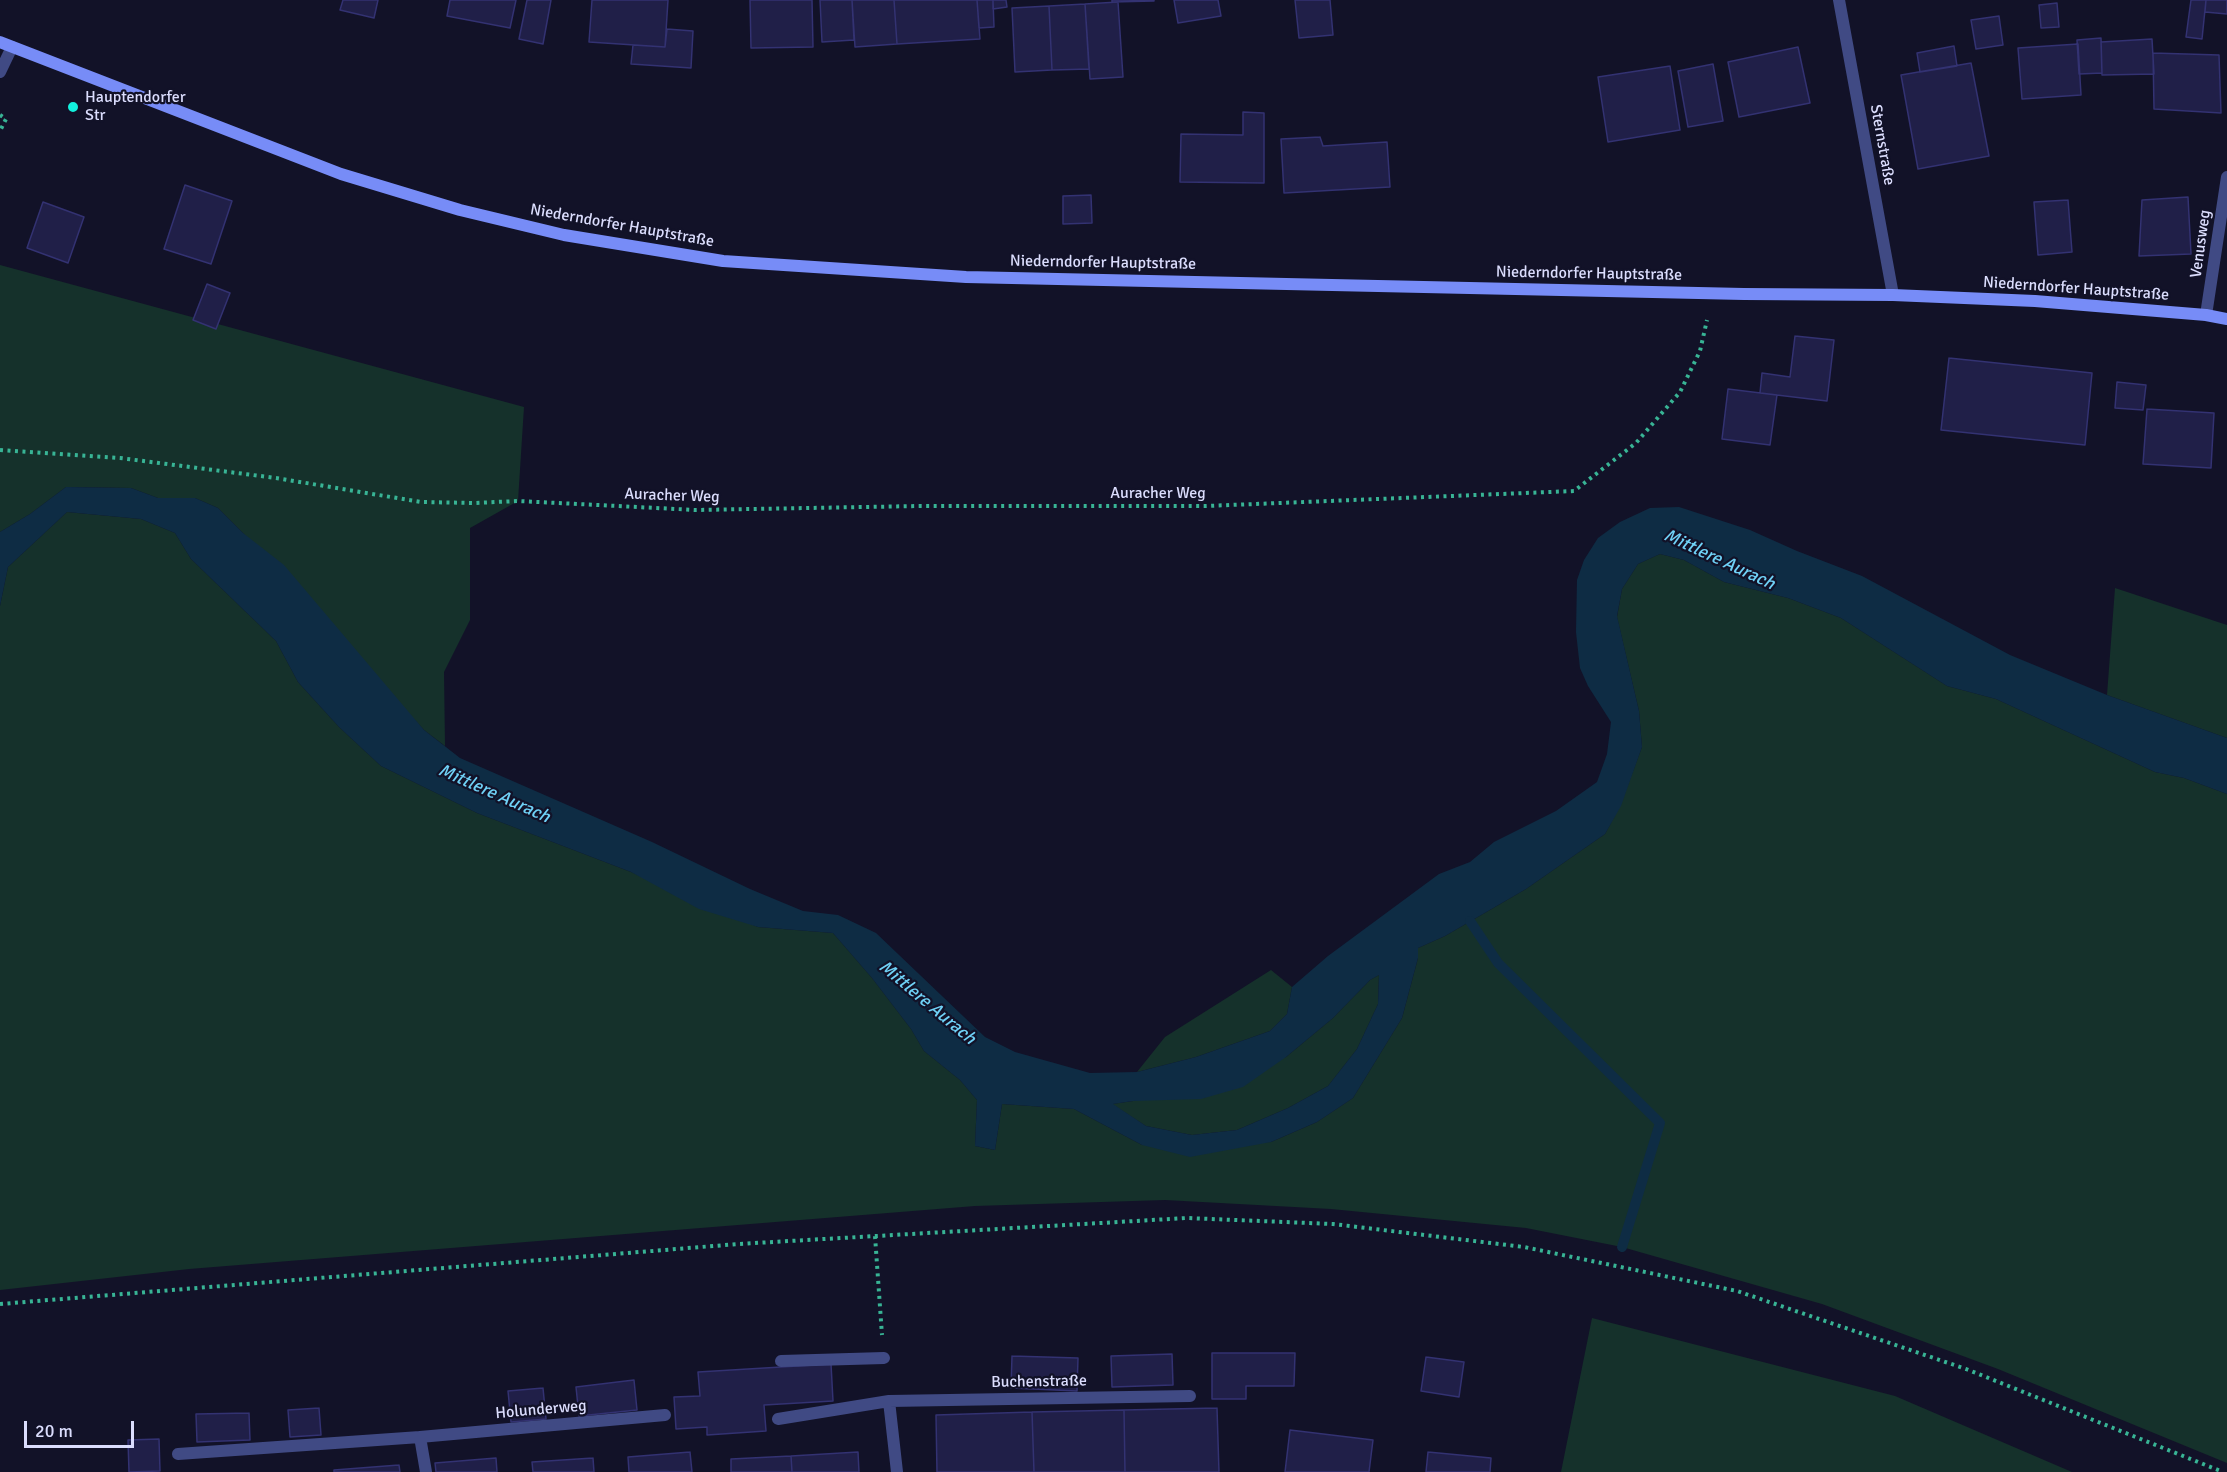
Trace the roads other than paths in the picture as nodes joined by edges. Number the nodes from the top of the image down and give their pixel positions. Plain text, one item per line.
1 (1839, 0) edge
2 (0, 42) edge
3 (12, 47) junction
4 (0, 72) edge
5 (2227, 177) edge
6 (1893, 295) junction
7 (2206, 315) junction
8 (2227, 319) edge
9 (884, 1358) road end
10 (781, 1361) dead end
11 (1190, 1396) dead end
12 (889, 1401) junction
13 (665, 1415) dead end
14 (778, 1419) dead end
15 (420, 1437) junction
16 (178, 1454) dead end
17 (426, 1472) edge
18 (897, 1472) edge

1 - 6 street, Sternstraße
2 - 3 street, Niederndorfer Hauptstraße
3 - 4 street
3 - 6 street, Niederndorfer Hauptstraße
5 - 7 street, Venusweg
6 - 7 street, Niederndorfer Hauptstraße
7 - 8 street, Niederndorfer Hauptstraße
9 - 10 street
11 - 12 street, Buchenstraße
12 - 14 street, Buchenstraße
12 - 18 street
13 - 15 street, Holunderweg
15 - 16 street, Holunderweg
15 - 17 street

